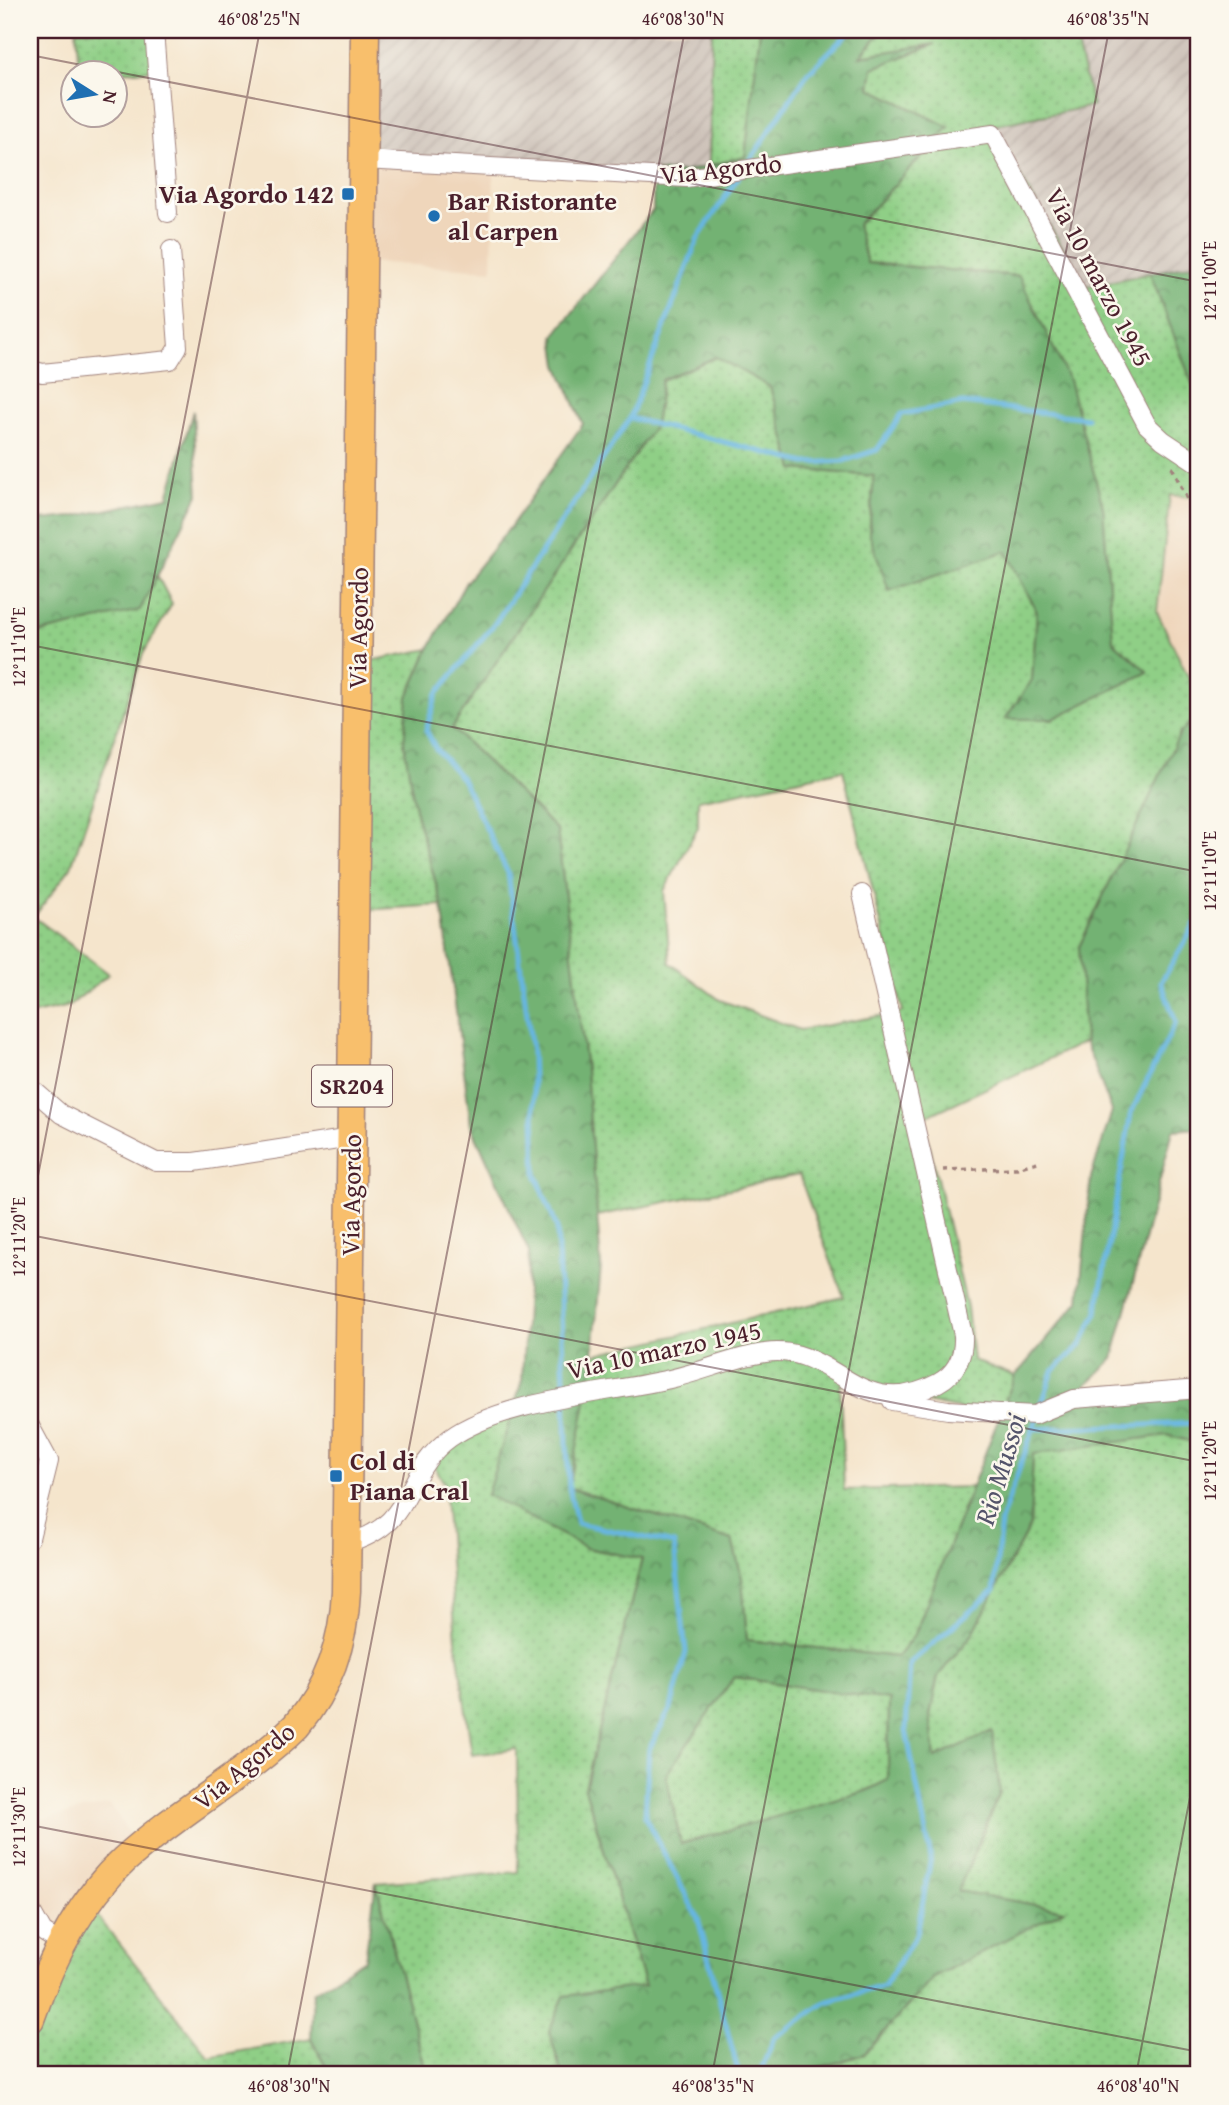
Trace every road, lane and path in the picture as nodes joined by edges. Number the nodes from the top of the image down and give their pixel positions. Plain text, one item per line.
1 (154, 30) edge
2 (365, 30) edge
3 (993, 134) joint
4 (364, 160) junction
5 (168, 213) dead end
6 (171, 250) dead end
7 (30, 369) edge
8 (1163, 440) junction
9 (1199, 464) edge
10 (1199, 526) edge
11 (862, 894) dead end
12 (30, 1087) edge
13 (351, 1138) junction
14 (1041, 1161) dead end
15 (925, 1171) junction
16 (1199, 1389) edge
17 (880, 1395) junction
18 (30, 1426) edge
19 (30, 1538) edge
20 (346, 1544) junction
21 (30, 1909) edge
22 (62, 1944) junction
23 (30, 2019) edge

1 - 5 street
2 - 4 main road, Via Agordo / SR204
3 - 4 street, Via Agordo
3 - 8 street, Via 10 marzo 1945
4 - 13 main road, Via Agordo / SR204
6 - 7 street
8 - 9 street, Via 10 marzo 1945
8 - 10 path
11 - 15 street, Via 10 marzo 1945
12 - 13 street
13 - 20 main road, Via Agordo / SR204
14 - 15 path
15 - 17 street, Via 10 marzo 1945
16 - 17 street
17 - 20 street, Via 10 marzo 1945
18 - 19 street
20 - 22 main road, Via Agordo / SR204
21 - 22 street
22 - 23 main road, Via Agordo / SR204

